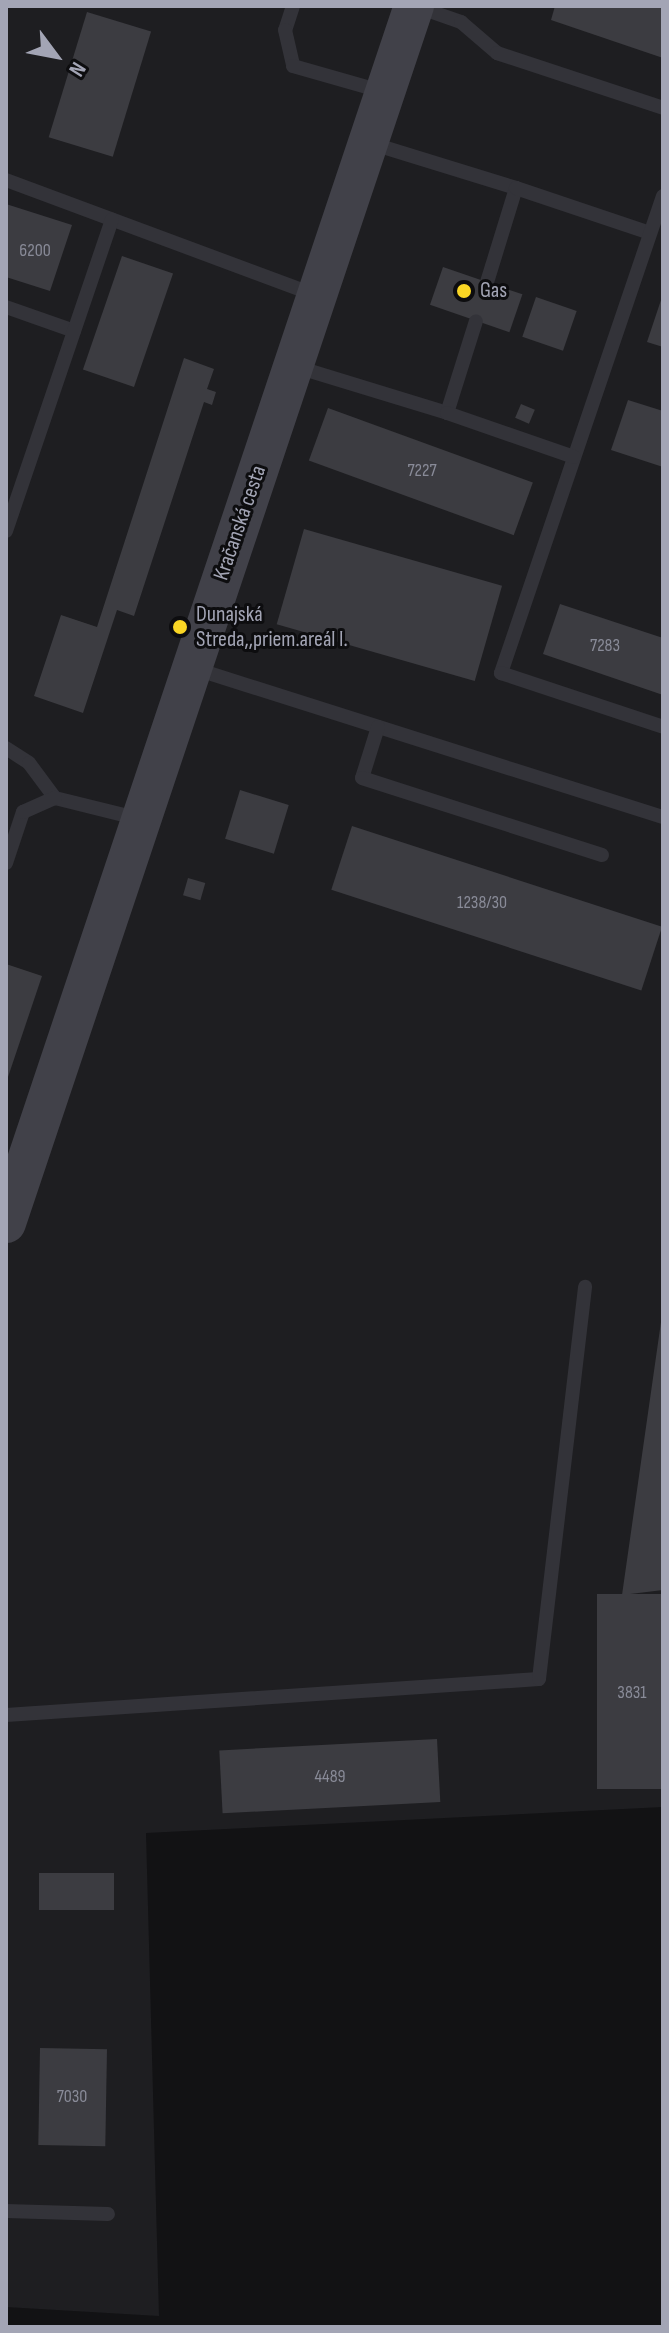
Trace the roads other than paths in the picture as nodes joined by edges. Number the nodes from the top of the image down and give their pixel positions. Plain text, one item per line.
1 (293, 6) edge
2 (414, 6) edge
3 (385, 92) junction
4 (663, 108) edge
5 (368, 142) junction
6 (6, 180) edge
7 (516, 188) junction
8 (663, 196) edge
9 (112, 220) junction
10 (650, 233) junction
11 (487, 282) dead end
12 (317, 295) junction
13 (6, 307) edge
14 (476, 321) dead end
15 (74, 331) junction
16 (293, 366) junction
17 (447, 413) junction
18 (574, 457) junction
19 (6, 531) edge
20 (192, 668) junction
21 (378, 727) junction
22 (663, 727) edge
23 (6, 748) edge
24 (55, 798) junction
25 (663, 817) edge
26 (140, 819) junction
27 (602, 855) dead end
28 (6, 863) edge
29 (6, 1223) edge
30 (585, 1287) dead end
31 (6, 1715) edge
32 (6, 2211) edge
33 (108, 2214) dead end

1 - 3 lane
2 - 3 street, Kračanská cesta
2 - 4 lane
3 - 5 street, Kračanská cesta
5 - 7 lane
5 - 12 street, Kračanská cesta
6 - 9 lane
7 - 10 lane
7 - 11 lane
8 - 10 lane
9 - 12 lane
9 - 15 lane
10 - 18 lane
12 - 16 street, Kračanská cesta
13 - 15 lane
14 - 17 lane
15 - 19 lane
16 - 17 lane
16 - 20 street, Kračanská cesta
17 - 18 lane
18 - 22 lane
20 - 21 lane
20 - 26 street, Kračanská cesta
21 - 25 lane
21 - 27 lane
23 - 24 lane
24 - 26 lane
24 - 28 lane
26 - 29 street, Kračanská cesta
30 - 31 lane
32 - 33 lane

